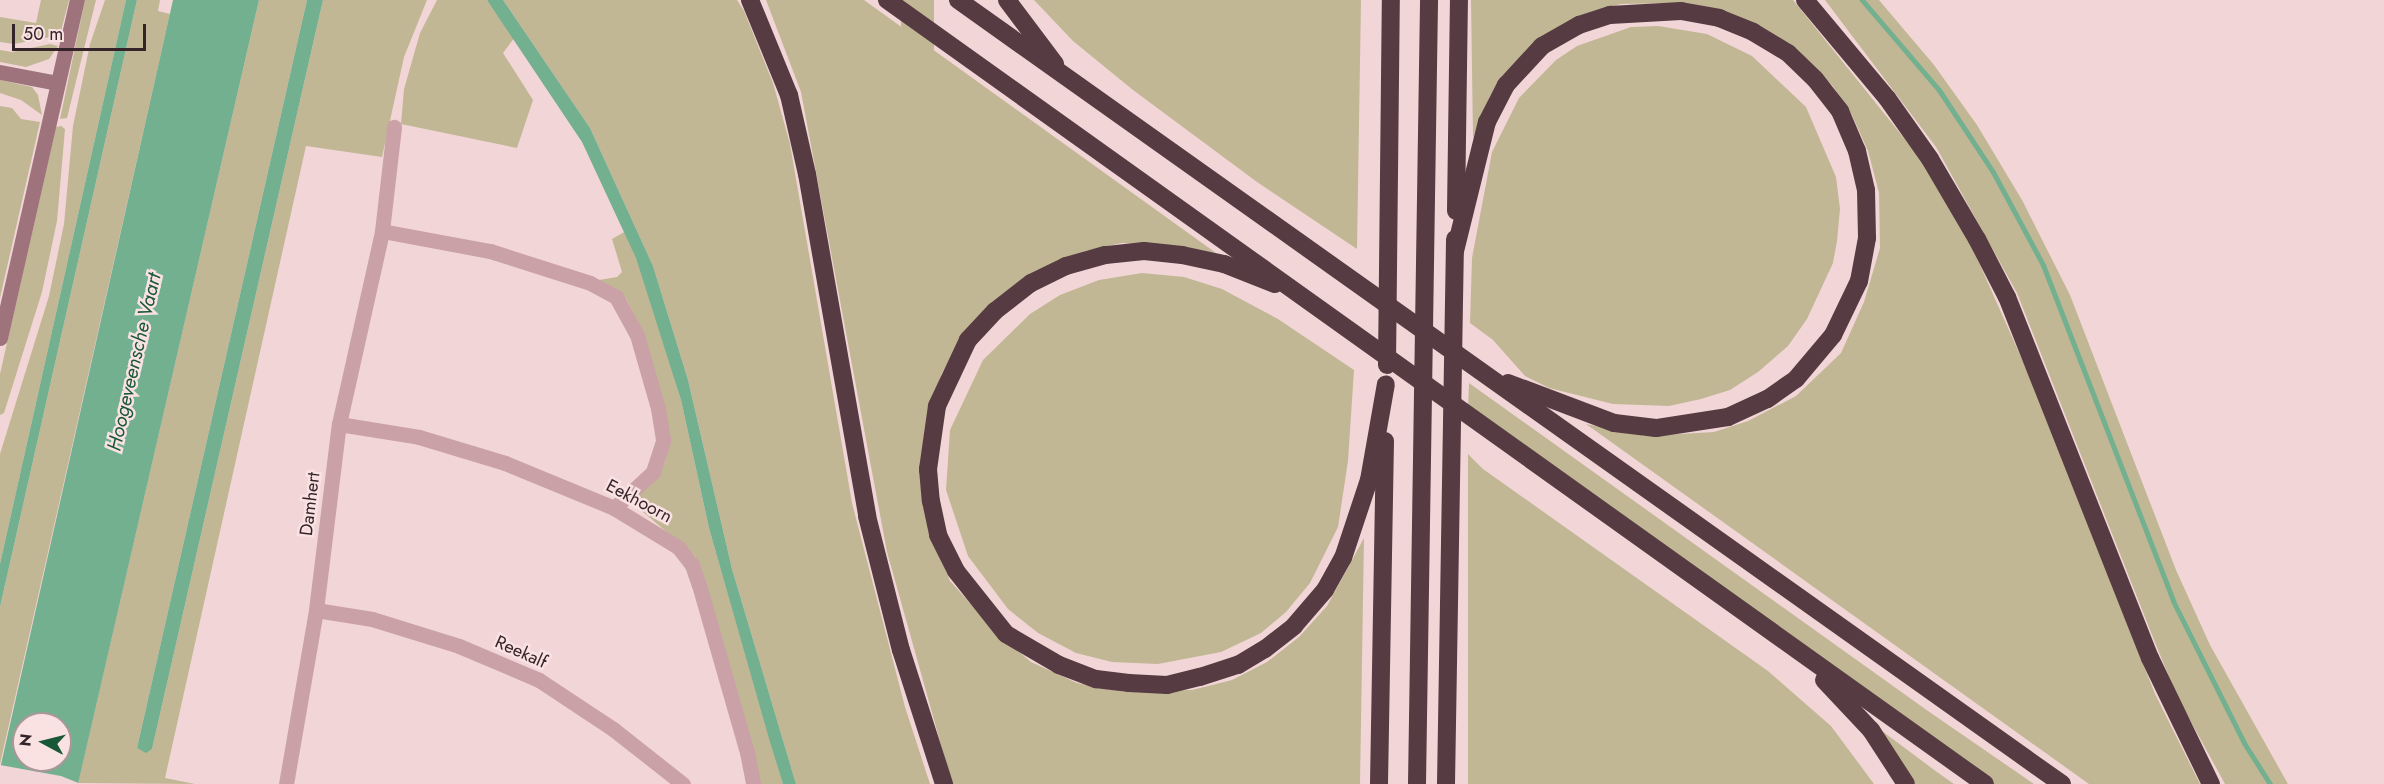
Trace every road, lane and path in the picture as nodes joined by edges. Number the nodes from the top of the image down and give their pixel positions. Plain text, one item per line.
1 (77, 0) edge
2 (750, 0) edge
3 (887, 0) edge
4 (958, 0) edge
5 (1007, 0) edge
6 (1391, 0) edge
7 (1429, 0) edge
8 (1459, 0) edge
9 (1805, 0) edge
10 (0, 72) edge
11 (1063, 75) junction
12 (57, 83) junction
13 (394, 127) dead end
14 (382, 231) junction
15 (1455, 251) junction
16 (1298, 293) junction
17 (0, 338) edge
18 (1484, 374) junction
19 (1386, 384) junction
20 (339, 424) junction
21 (614, 508) junction
22 (316, 610) junction
23 (1792, 646) junction
24 (286, 784) edge
25 (683, 784) edge
26 (753, 784) edge
27 (944, 784) edge
28 (1379, 784) edge
29 (1417, 784) edge
30 (1446, 784) edge
31 (1906, 784) edge
32 (1985, 784) edge
33 (2062, 784) edge
34 (2211, 784) edge

1 - 12 street
2 - 27 highway
3 - 16 highway
4 - 11 highway
5 - 11 highway
6 - 19 highway
7 - 29 highway
8 - 15 highway
9 - 34 highway
10 - 12 street
11 - 18 highway
12 - 17 street
13 - 14 street, Damhert
14 - 20 street, Damhert
14 - 21 street
15 - 18 highway
15 - 30 highway
16 - 19 highway
16 - 23 highway
18 - 33 highway
19 - 28 highway
20 - 21 street, Eekhoorn
20 - 22 street, Damhert
21 - 26 street, Eekhoorn
22 - 24 street, Damhert
22 - 25 street, Reekalf
23 - 31 highway
23 - 32 highway

